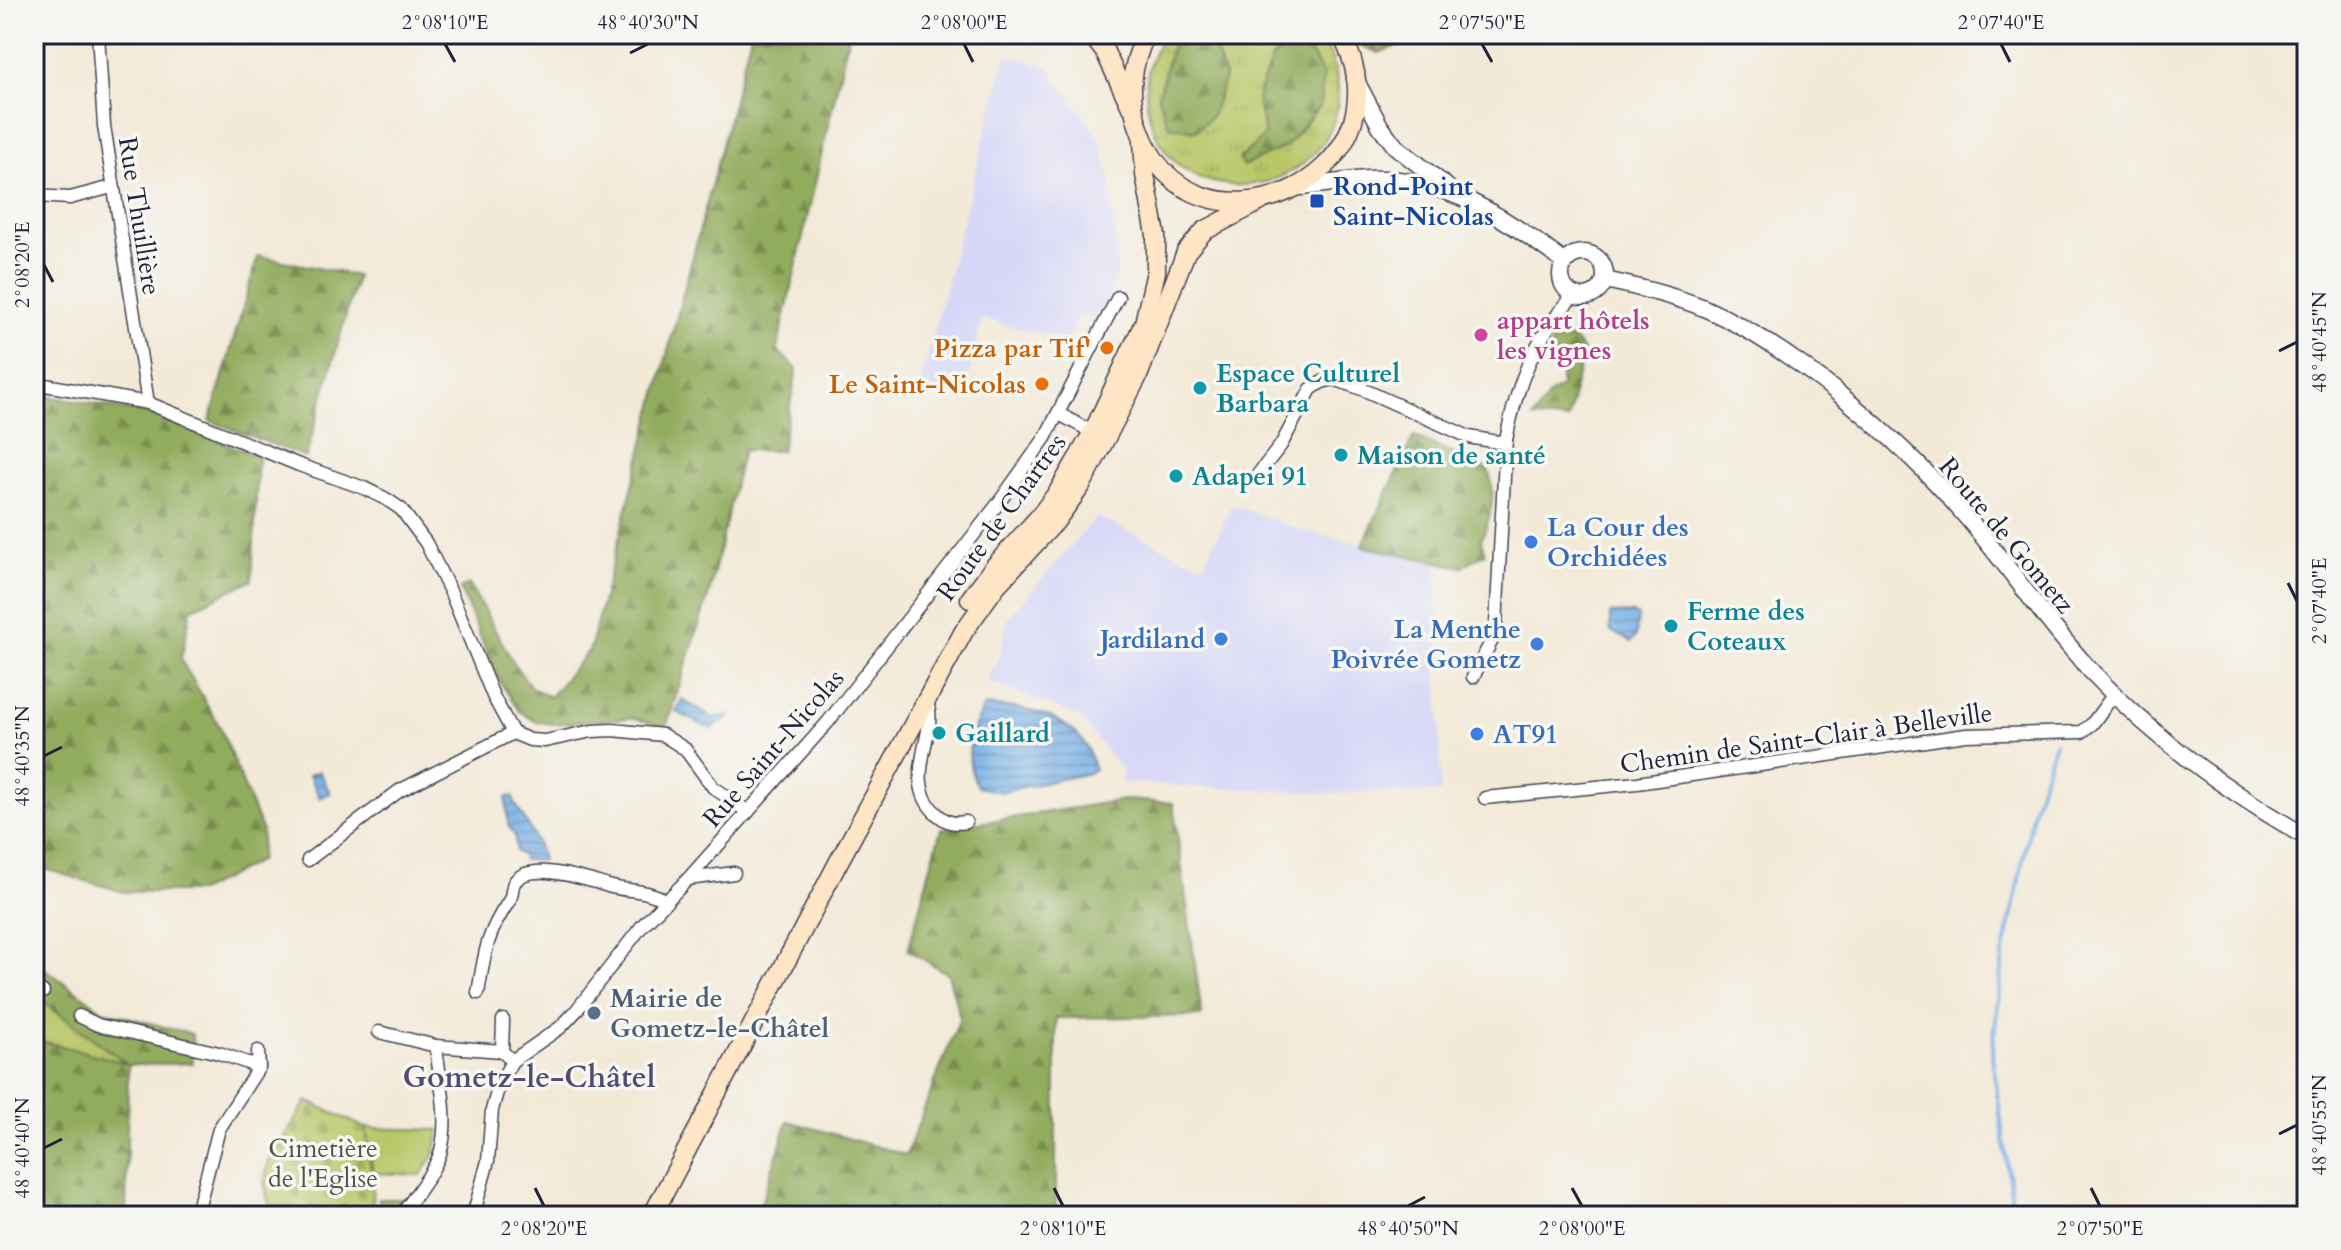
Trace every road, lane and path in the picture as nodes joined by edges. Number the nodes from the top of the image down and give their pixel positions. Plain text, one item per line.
1 (98, 34) edge
2 (1091, 34) edge
3 (1146, 34) edge
4 (1342, 35) edge
5 (1355, 79) junction
6 (1133, 110) junction
7 (1143, 141) junction
8 (112, 187) junction
9 (1300, 187) junction
10 (1454, 193) junction
11 (34, 196) edge
12 (1261, 201) junction
13 (1564, 262) junction
14 (1605, 280) junction
15 (1573, 296) junction
16 (1118, 297) dead end
17 (34, 383) edge
18 (148, 403) junction
19 (1059, 414) junction
20 (1099, 435) junction
21 (1506, 440) junction
22 (1256, 477) dead end
23 (1473, 677) dead end
24 (2114, 694) junction
25 (923, 699) junction
26 (513, 733) junction
27 (1485, 798) dead end
28 (748, 812) junction
29 (966, 822) dead end
30 (2307, 837) edge
31 (308, 860) dead end
32 (734, 873) dead end
33 (688, 879) junction
34 (667, 901) junction
35 (478, 993) dead end
36 (79, 1016) dead end
37 (503, 1020) dead end
38 (379, 1032) dead end
39 (436, 1046) junction
40 (258, 1051) dead end
41 (502, 1051) junction
42 (512, 1061) junction
43 (259, 1067) junction
44 (196, 1216) edge
45 (401, 1216) edge
46 (473, 1216) edge
47 (652, 1216) edge

1 - 8 street, Rue Thuillière
2 - 6 main road
3 - 6 main road
4 - 5 main road
5 - 9 main road
5 - 10 street
6 - 7 main road
7 - 12 main road
7 - 20 main road, Route de Chartres
8 - 11 street
8 - 18 street, Rue Thuillière
9 - 10 street
9 - 12 main road, Route de Chartres
10 - 13 street
12 - 20 main road, Route de Chartres
13 - 14 street
13 - 15 street
14 - 15 street
14 - 24 street, Route de Gometz
15 - 21 street
16 - 19 street, Rue Saint-Nicolas
17 - 18 street
18 - 26 street
19 - 20 street
19 - 28 street, Rue Saint-Nicolas
20 - 25 main road, Route de Chartres
21 - 22 street
21 - 23 street
24 - 27 street, Chemin de Saint-Clair à Belleville
24 - 30 street, Route de Gometz
25 - 29 street
25 - 47 main road, Route de Chartres
26 - 28 street
26 - 31 street
28 - 33 street, Rue Saint-Nicolas
32 - 33 street
33 - 34 street, Rue Saint-Nicolas
34 - 35 street
34 - 42 street, Rue Saint-Nicolas
36 - 43 street
37 - 41 street
38 - 39 street
39 - 41 street
39 - 45 street
40 - 43 street
41 - 42 street
42 - 46 street
43 - 44 street

